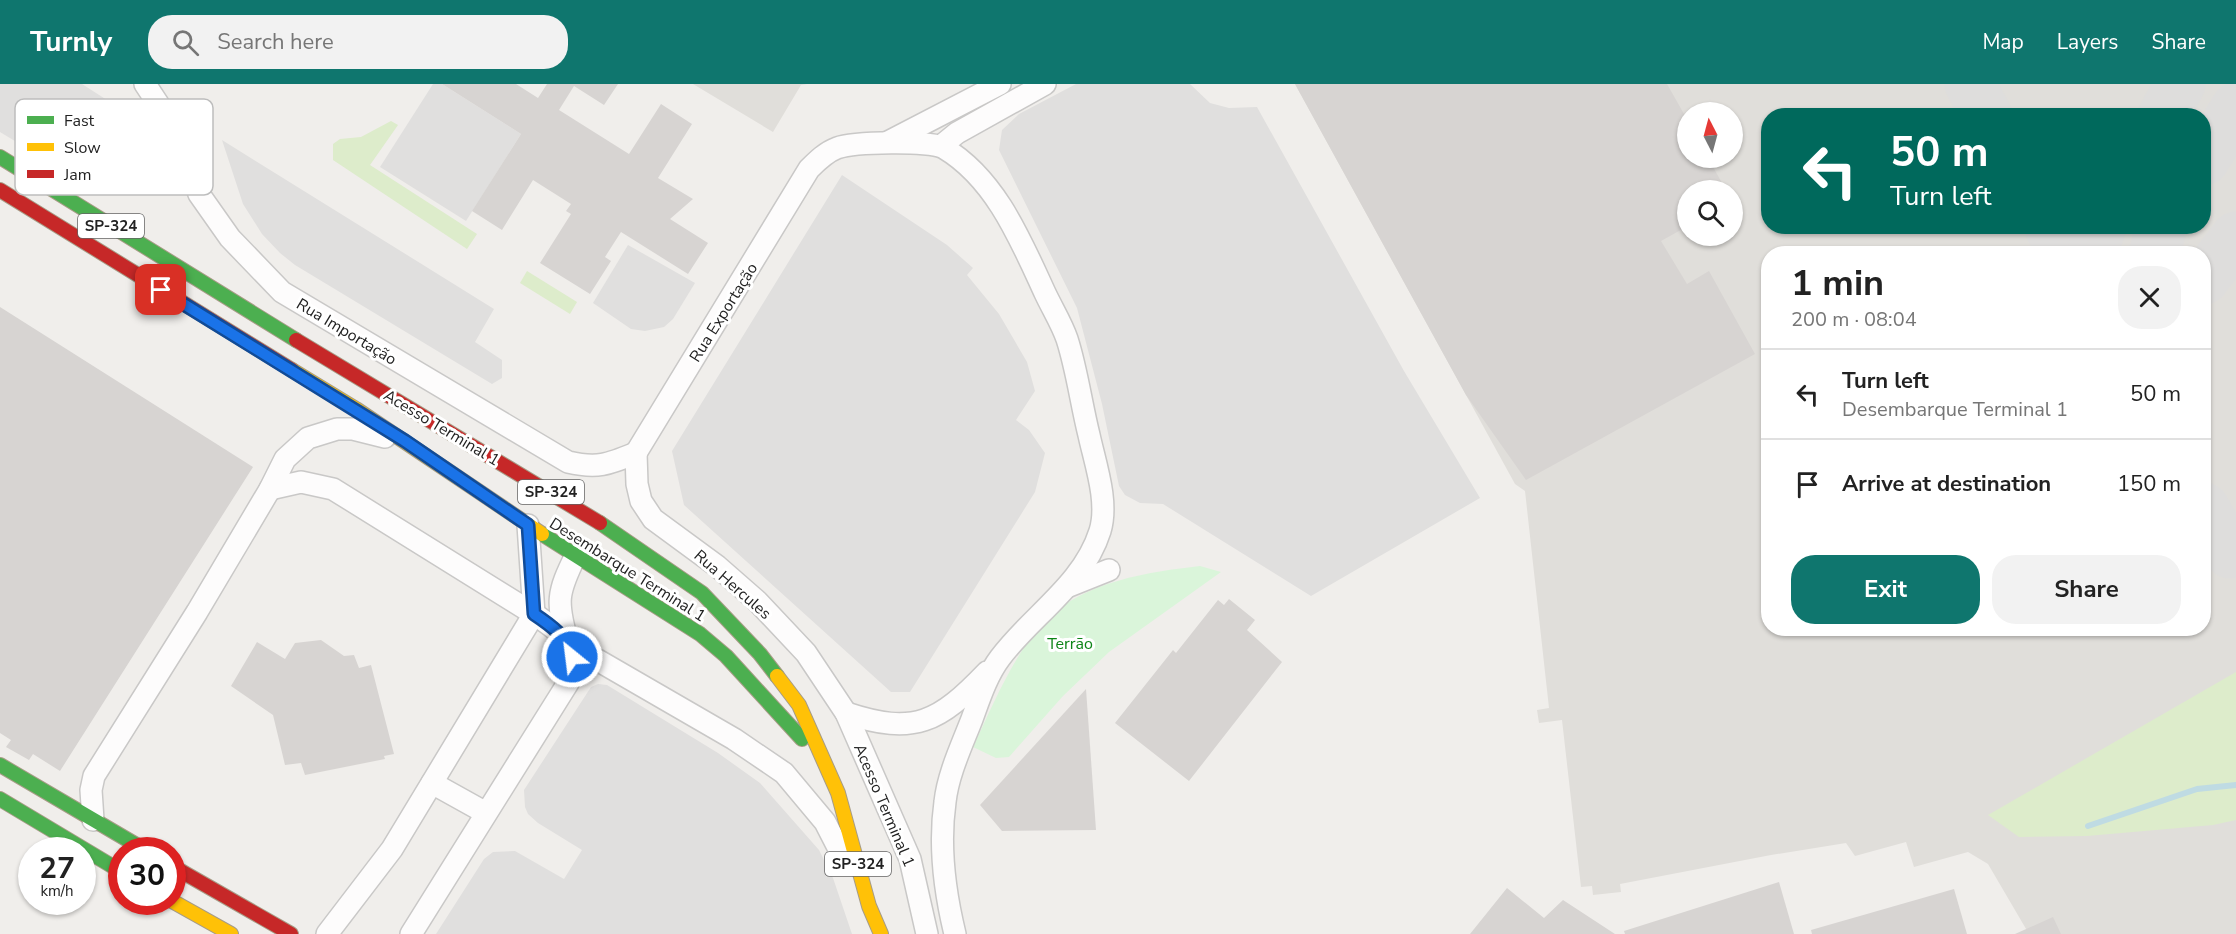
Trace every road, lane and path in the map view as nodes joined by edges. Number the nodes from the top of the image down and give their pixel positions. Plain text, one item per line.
1 (144, 84) edge
2 (1000, 84) edge
3 (1045, 84) edge
4 (154, 99) edge
5 (886, 143) junction
6 (941, 146) junction
7 (0, 157) edge
8 (15, 166) edge
9 (0, 190) edge
10 (61, 195) edge
11 (200, 195) edge
12 (422, 452) junction
13 (636, 453) junction
14 (270, 489) junction
15 (528, 525) junction
16 (576, 555) junction
17 (1109, 570) dead end
18 (1068, 586) junction
19 (534, 614) junction
20 (568, 643) junction
21 (998, 660) junction
22 (846, 713) junction
23 (819, 754) junction
24 (0, 765) edge
25 (432, 783) junction
26 (0, 799) edge
27 (486, 813) junction
28 (93, 820) junction
29 (122, 837) edge
30 (108, 864) edge
31 (186, 874) edge
32 (869, 906) junction
33 (186, 909) edge
34 (231, 934) edge
35 (291, 934) edge
36 (327, 934) edge
37 (411, 934) edge
38 (873, 934) edge
39 (881, 934) edge
40 (927, 934) edge
41 (955, 934) edge

1 - 4 street, Rua Importação
2 - 5 street
3 - 6 street
5 - 6 street
5 - 13 street, Rua Exportação
6 - 18 street
7 - 8 main road, Acesso Terminal 1 / SP-324
9 - 12 main road, Desembarque Terminal 1
10 - 23 main road, Acesso Terminal 1 / SP-324
11 - 13 street, Rua Importação
12 - 14 street
12 - 15 main road, Desembarque Terminal 1
13 - 22 street, Rua Hercules
14 - 19 street
14 - 28 street
15 - 16 main road, Desembarque Terminal 1
15 - 19 street
16 - 20 street
16 - 23 main road, Desembarque Terminal 1
17 - 18 street
18 - 21 street
19 - 20 street
19 - 25 street
20 - 27 street
20 - 32 street
21 - 22 street
21 - 41 street
22 - 40 street, Acesso Terminal 1
23 - 32 main road, Acesso Terminal 1 / SP-324
24 - 28 main road
25 - 27 street
25 - 36 street
26 - 30 main road
27 - 37 street
28 - 29 main road
31 - 35 main road
32 - 38 main road
32 - 39 main road, SP-324
33 - 34 main road

